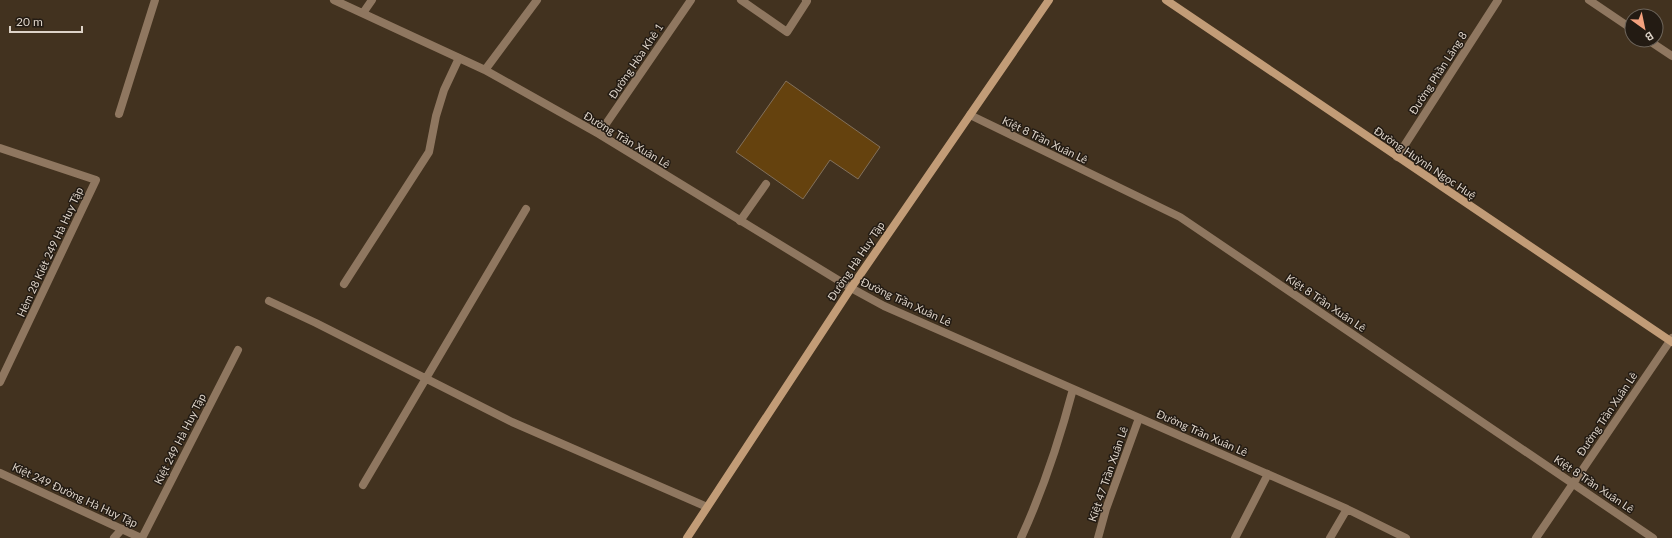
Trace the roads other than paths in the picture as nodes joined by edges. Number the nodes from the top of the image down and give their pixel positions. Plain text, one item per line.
1 (155, 0) edge
2 (334, 0) edge
3 (372, 0) edge
4 (537, 0) edge
5 (691, 0) edge
6 (741, 0) edge
7 (806, 0) edge
8 (1050, 0) edge
9 (1166, 0) edge
10 (1498, 0) edge
11 (1589, 0) edge
12 (363, 13) junction
13 (1624, 24) edge
14 (1660, 48) edge
15 (1672, 56) edge
16 (459, 58) junction
17 (485, 70) junction
18 (119, 114) dead end
19 (970, 115) junction
20 (599, 134) junction
21 (0, 148) edge
22 (1397, 157) junction
23 (766, 184) dead end
24 (526, 209) dead end
25 (740, 220) junction
26 (344, 284) dead end
27 (851, 288) junction
28 (269, 301) dead end
29 (1671, 341) edge
30 (238, 350) dead end
31 (426, 379) junction
32 (0, 382) edge
33 (1073, 389) junction
34 (1139, 418) junction
35 (0, 473) edge
36 (1268, 474) junction
37 (1573, 483) junction
38 (363, 485) dead end
39 (707, 507) junction
40 (1347, 509) junction
41 (122, 529) junction
42 (114, 538) edge
43 (141, 538) edge
44 (687, 538) edge
45 (1021, 538) edge
46 (1098, 538) edge
47 (1235, 538) edge
48 (1330, 538) edge
49 (1406, 538) edge
50 (1536, 538) edge
51 (1653, 538) edge

1 - 18 street
2 - 12 street, Đường Trần Xuân Lê
3 - 12 street
4 - 17 street
5 - 20 street, Đường Hòa Khê 1
6 - 7 street
8 - 19 street, Đường Hà Huy Tập
9 - 22 street, Đường Huỳnh Ngọc Huệ
10 - 22 street, Đường Phần Lăng 8
11 - 13 street
12 - 16 street, Đường Trần Xuân Lê
14 - 15 street
16 - 17 street, Đường Trần Xuân Lê
16 - 26 street
17 - 20 street, Đường Trần Xuân Lê
19 - 27 street, Đường Hà Huy Tập
19 - 37 street, Kiệt 8 Trần Xuân Lê
20 - 25 street, Đường Trần Xuân Lê
21 - 32 street, Hẻm 28 Kiêt 249 Hà Huy Tập
22 - 29 street, Đường Huỳnh Ngọc Huệ
23 - 25 street
24 - 31 street
25 - 27 street, Đường Trần Xuân Lê
27 - 33 street, Đường Trần Xuân Lê
27 - 39 street, Đường Hà Huy Tập
28 - 31 street
29 - 37 street, Đường Trần Xuân Lê
30 - 43 street, Kiệt 249 Hà Huy Tập
31 - 38 street
31 - 39 street
33 - 34 street, Đường Trần Xuân Lê
33 - 45 street
34 - 36 street, Đường Trần Xuân Lê
34 - 46 street, Kiệt 47 Trần Xuân Lê
35 - 41 street, Kiệt 249 Đường Hà Huy Tập
36 - 40 street, Đường Trần Xuân Lê
36 - 47 street
37 - 50 street, Đường Trần Xuân Lê
37 - 51 street, Kiệt 8 Trần Xuân Lê
39 - 44 street, Đường Hà Huy Tập
40 - 48 street
40 - 49 street, Đường Trần Xuân Lê
41 - 42 street
41 - 43 street, Kiệt 249 Đường Hà Huy Tập

